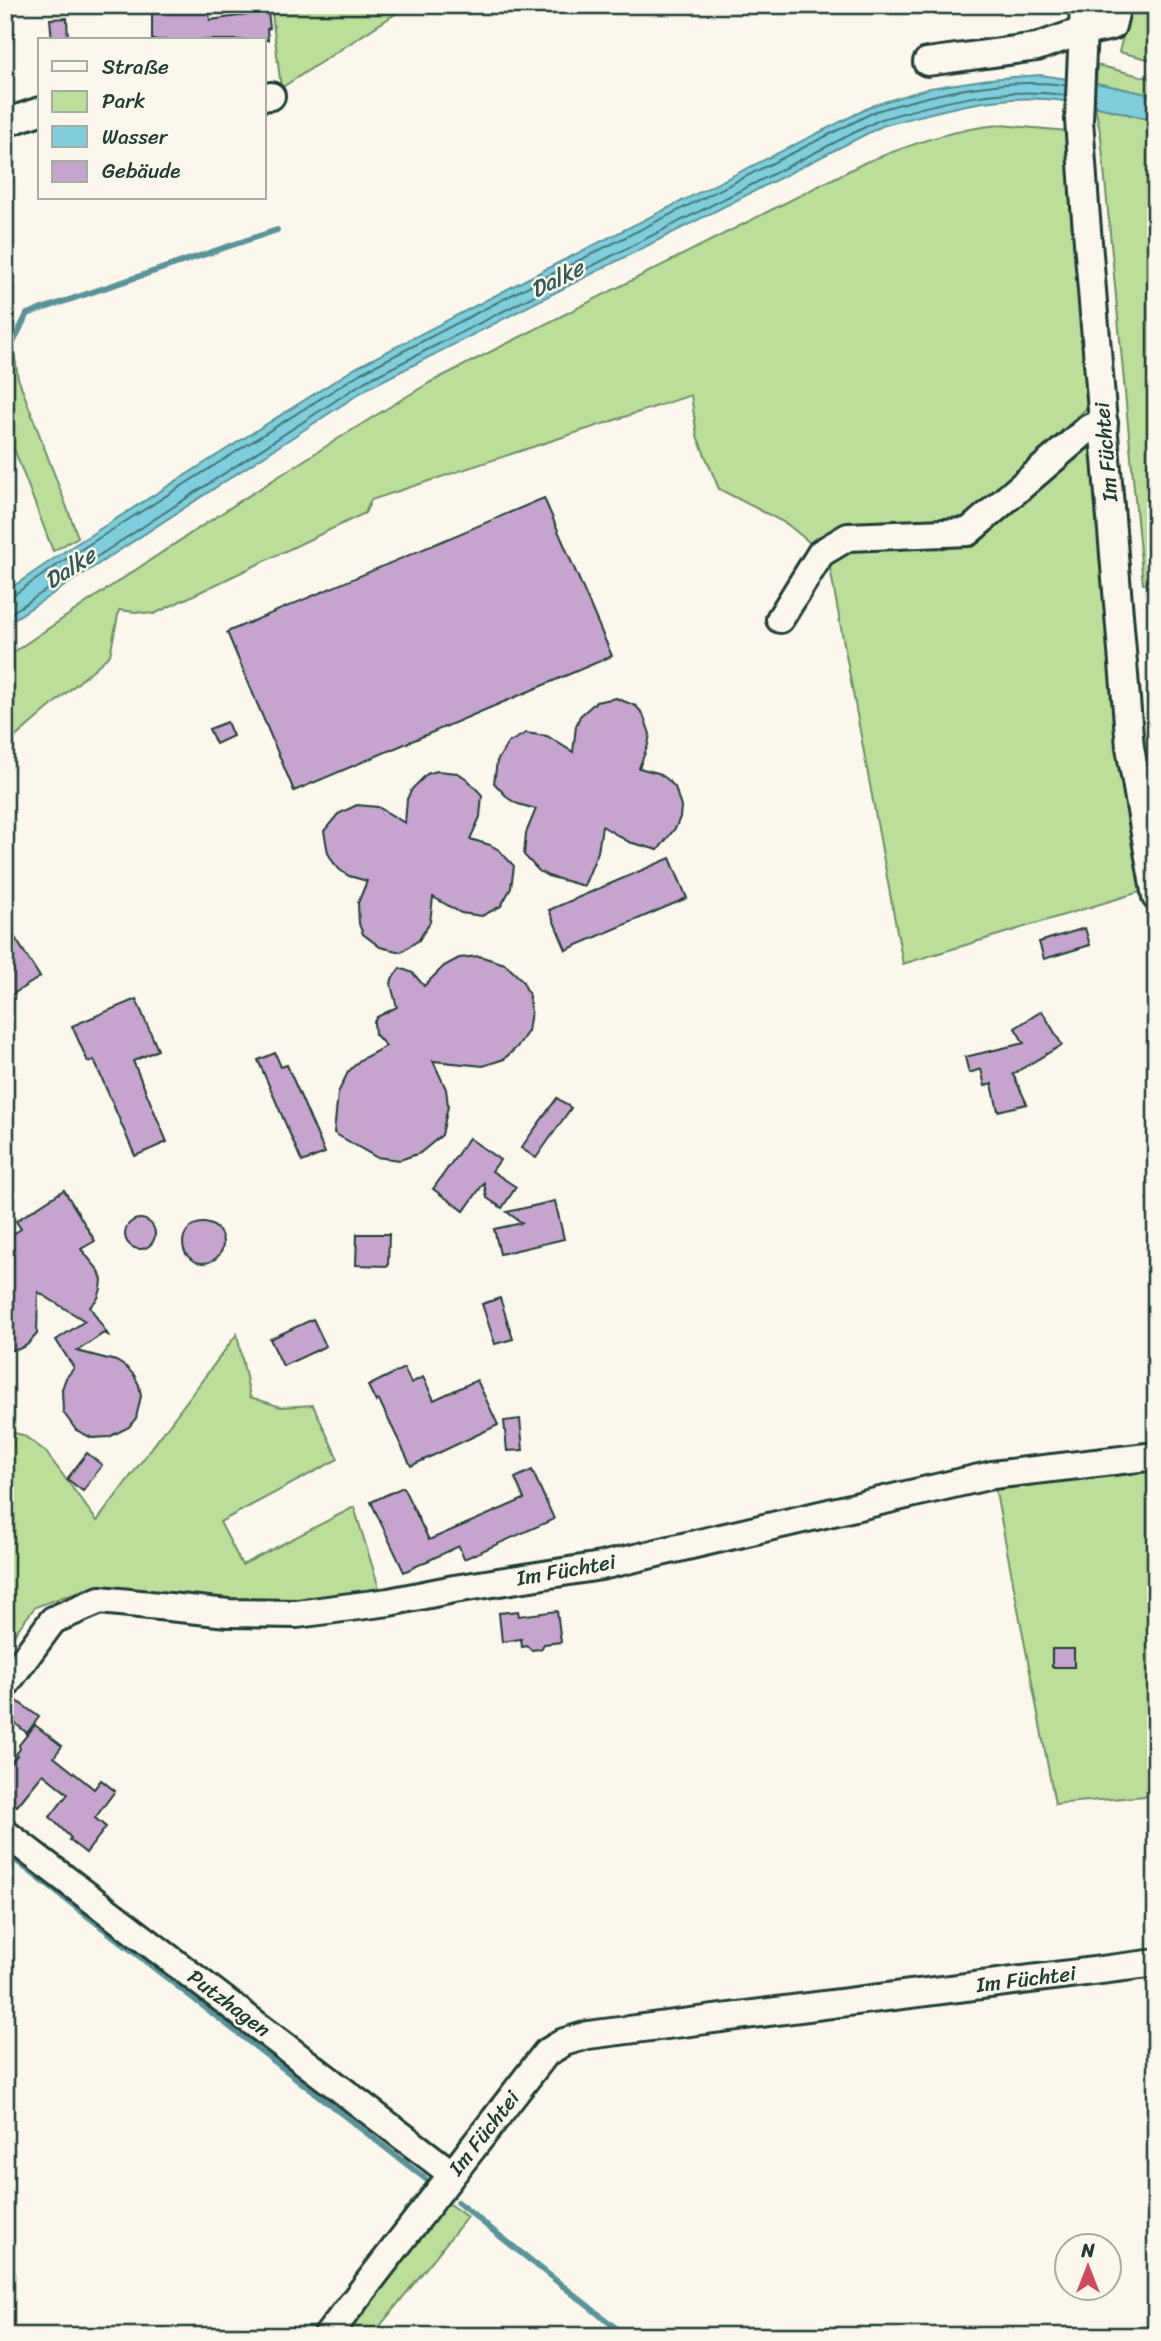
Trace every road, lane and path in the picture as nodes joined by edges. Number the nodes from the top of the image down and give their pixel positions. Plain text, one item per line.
1 (1084, 5) edge
2 (1117, 5) edge
3 (1083, 33) junction
4 (927, 62) dead end
5 (38, 112) edge
6 (5, 123) edge
7 (1104, 423) junction
8 (780, 620) dead end
9 (1156, 897) edge
10 (1156, 1456) edge
11 (5, 1685) edge
12 (5, 1833) edge
13 (1156, 1963) edge
14 (452, 2174) junction
15 (327, 2336) edge

1 - 3 street, Im Füchtei
2 - 3 street
3 - 4 street
3 - 7 street, Im Füchtei
5 - 6 street
7 - 8 street
7 - 9 street, Im Füchtei
10 - 11 street, Im Füchtei
12 - 14 street, Putzhagen
13 - 14 street, Im Füchtei
14 - 15 street, Im Füchtei

